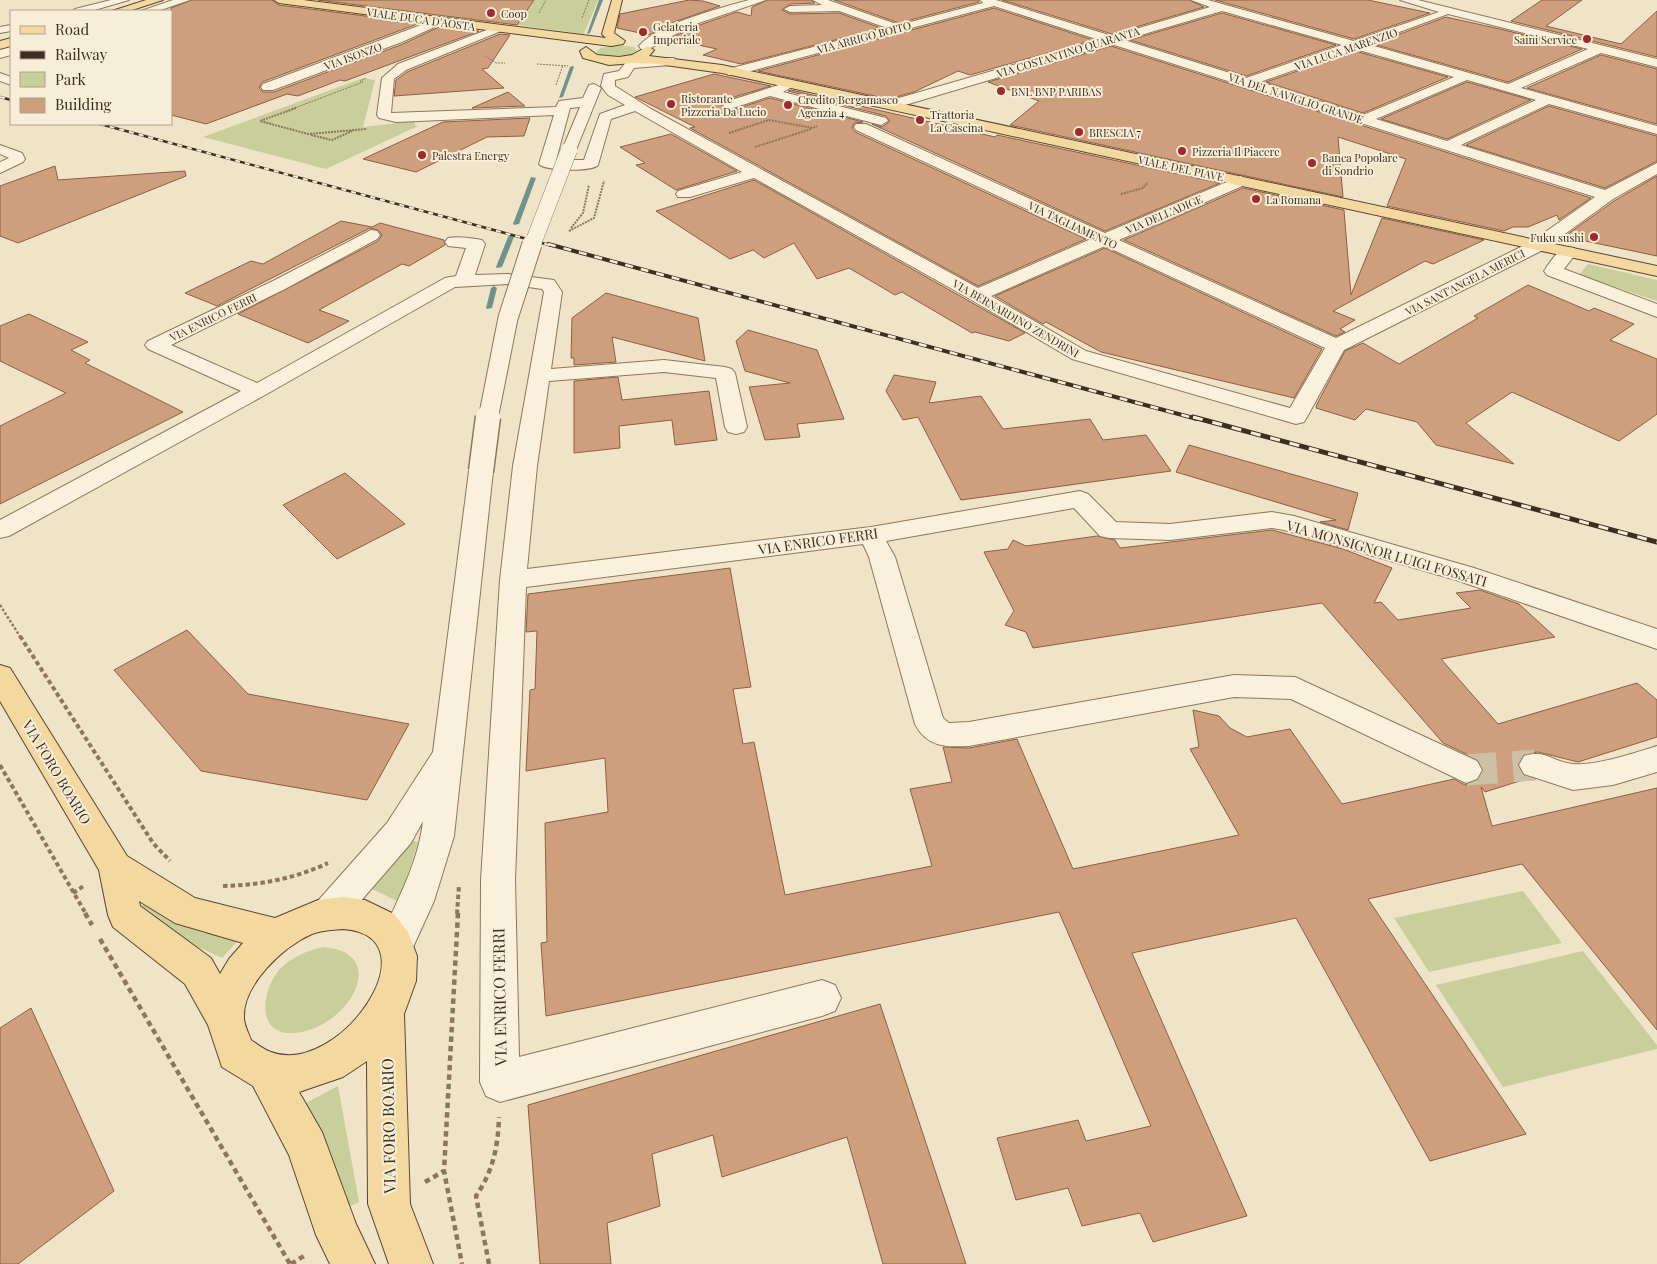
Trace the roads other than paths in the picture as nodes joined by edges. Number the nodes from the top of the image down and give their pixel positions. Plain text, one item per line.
1 (96, 0) edge
2 (158, 0) edge
3 (185, 0) edge
4 (279, 0) edge
5 (617, 0) edge
6 (761, 0) edge
7 (818, 0) edge
8 (1196, 0) edge
9 (1246, 0) edge
10 (1389, 0) edge
11 (1405, 0) edge
12 (990, 2) edge
13 (404, 4) dead end
14 (118, 5) edge
15 (1221, 7) junction
16 (840, 8) junction
17 (790, 9) dead end
18 (86, 10) edge
19 (150, 10) edge
20 (1438, 11) junction
21 (393, 16) junction
22 (437, 22) junction
23 (898, 28) junction
24 (501, 30) junction
25 (1583, 32) dead end
26 (1110, 39) junction
27 (615, 42) junction
28 (1356, 45) junction
29 (646, 48) junction
30 (1599, 49) junction
31 (590, 55) junction
32 (629, 60) junction
33 (670, 61) junction
34 (1657, 63) edge
35 (717, 68) junction
36 (732, 72) junction
37 (1466, 76) junction
38 (608, 77) junction
39 (1248, 82) junction
40 (794, 85) junction
41 (268, 87) dead end
42 (594, 87) junction
43 (1508, 88) junction
44 (768, 92) junction
45 (1549, 100) junction
46 (587, 102) junction
47 (730, 104) dead end
48 (890, 105) junction
49 (636, 106) junction
50 (563, 107) junction
51 (914, 110) junction
52 (1364, 119) junction
53 (880, 121) junction
54 (1657, 130) edge
55 (1448, 146) junction
56 (0, 149) edge
57 (0, 168) edge
58 (1657, 168) edge
59 (754, 174) junction
60 (1241, 181) junction
61 (684, 194) dead end
62 (1607, 196) junction
63 (371, 235) dead end
64 (1105, 240) junction
65 (454, 242) dead end
66 (1538, 246) junction
67 (1568, 252) junction
68 (1657, 271) edge
69 (472, 280) junction
70 (977, 295) junction
71 (1657, 311) edge
72 (1336, 346) junction
73 (540, 376) junction
74 (258, 390) junction
75 (736, 427) dead end
76 (0, 530) edge
77 (1109, 530) joint
78 (872, 535) junction
79 (513, 580) junction
80 (1657, 639) edge
81 (0, 676) edge
82 (448, 753) junction
83 (1657, 759) edge
84 (1535, 765) tunnel mouth
85 (1466, 770) tunnel mouth
86 (114, 866) junction
87 (328, 914) junction
88 (277, 935) junction
89 (396, 944) junction
90 (822, 998) dead end
91 (386, 1014) junction
92 (225, 1018) junction
93 (267, 1072) junction
94 (353, 1264) edge
95 (411, 1264) edge

1 - 14 street
2 - 14 main road
3 - 19 street
4 - 21 main road, VIALE DUCA D'AOSTA
5 - 27 main road
6 - 29 street
7 - 16 street
8 - 15 street
9 - 15 street, VIA COSTANTINO QUARANTA
10 - 20 street
11 - 20 street
12 - 23 street, VIA ARRIGO BOITO
12 - 26 street, VIA DEL NAVIGLIO GRANDE
13 - 21 main road
14 - 18 street
15 - 26 street, VIA COSTANTINO QUARANTA
15 - 28 street
16 - 17 street
16 - 23 street
20 - 25 street
20 - 28 street, VIA LUCA MARENZIO
20 - 30 street
21 - 22 main road, VIALE DUCA D'AOSTA
22 - 24 main road, VIALE DUCA D'AOSTA
22 - 41 street, VIA ISONZO
23 - 36 street, VIA ARRIGO BOITO
24 - 27 main road, VIALE DUCA D'AOSTA
24 - 31 main road, VIALE DUCA D'AOSTA
24 - 50 street
26 - 39 street, VIA DEL NAVIGLIO GRANDE
26 - 48 street, VIA COSTANTINO QUARANTA
27 - 29 main road, VIALE DUCA D'AOSTA
27 - 31 main road
28 - 37 street
28 - 39 street, VIA LUCA MARENZIO
29 - 32 main road
29 - 35 main road, VIALE DEL PIAVE
30 - 34 street
30 - 43 street
31 - 32 main road, VIALE DUCA D'AOSTA
31 - 42 street
32 - 33 main road, VIALE DEL PIAVE
32 - 38 street
33 - 35 main road, VIALE DEL PIAVE
33 - 38 street
35 - 36 main road, VIALE DEL PIAVE
36 - 40 main road, VIALE DEL PIAVE
37 - 43 street
37 - 52 street
38 - 42 street
38 - 49 street, VIA BERNARDINO ZENDRINI
39 - 52 street, VIA DEL NAVIGLIO GRANDE
40 - 44 street, VIALE DEL PIAVE
40 - 48 main road, VIALE DEL PIAVE
42 - 46 street
43 - 45 street
44 - 47 street, VIALE DEL PIAVE
44 - 53 street
45 - 54 street
45 - 55 street
46 - 50 street
46 - 82 street, bridge
48 - 51 main road, VIALE DEL PIAVE
49 - 50 street
49 - 59 street, VIA BERNARDINO ZENDRINI
51 - 53 street, VIA TAGLIAMENTO
51 - 60 main road, VIALE DEL PIAVE
52 - 55 street, VIA DEL NAVIGLIO GRANDE
53 - 64 street, VIA TAGLIAMENTO
55 - 62 street, VIA DEL NAVIGLIO GRANDE
56 - 57 street
58 - 62 street, VIA SANT'ANGELA MERICI
59 - 61 street
59 - 70 street, VIA BERNARDINO ZENDRINI
60 - 64 street, VIA DELL'ADIGE
60 - 66 main road, VIALE DEL PIAVE
62 - 66 street, VIA SANT'ANGELA MERICI
63 - 74 street, VIA ENRICO FERRI
64 - 70 street, VIA DELL'ADIGE
64 - 72 street, VIA TAGLIAMENTO
65 - 69 street
66 - 67 main road, VIALE DEL PIAVE
66 - 72 street, VIA SANT'ANGELA MERICI
67 - 68 main road, VIALE DEL PIAVE
67 - 71 street
69 - 73 street, VIA ENRICO FERRI
69 - 74 street, VIA ENRICO FERRI
70 - 72 street, VIA BERNARDINO ZENDRINI
73 - 75 street
73 - 79 street, VIA ENRICO FERRI
74 - 76 street, VIA ENRICO FERRI
77 - 78 street, VIA ENRICO FERRI
77 - 80 street, VIA MONSIGNOR LUIGI FOSSATI
78 - 79 street, VIA ENRICO FERRI
78 - 85 street
79 - 90 street, VIA ENRICO FERRI
81 - 86 main road, VIA FORO BOARIO
82 - 87 street
82 - 89 street
83 - 84 street
86 - 88 main road, VIA FORO BOARIO
86 - 92 main road, VIA FORO BOARIO
87 - 88 main road, VIA FORO BOARIO
87 - 89 main road, VIA FORO BOARIO
88 - 92 main road, VIA FORO BOARIO
89 - 91 main road, VIA FORO BOARIO
91 - 93 main road, VIA FORO BOARIO
91 - 95 main road, VIA FORO BOARIO
92 - 93 main road, VIA FORO BOARIO
93 - 94 main road

